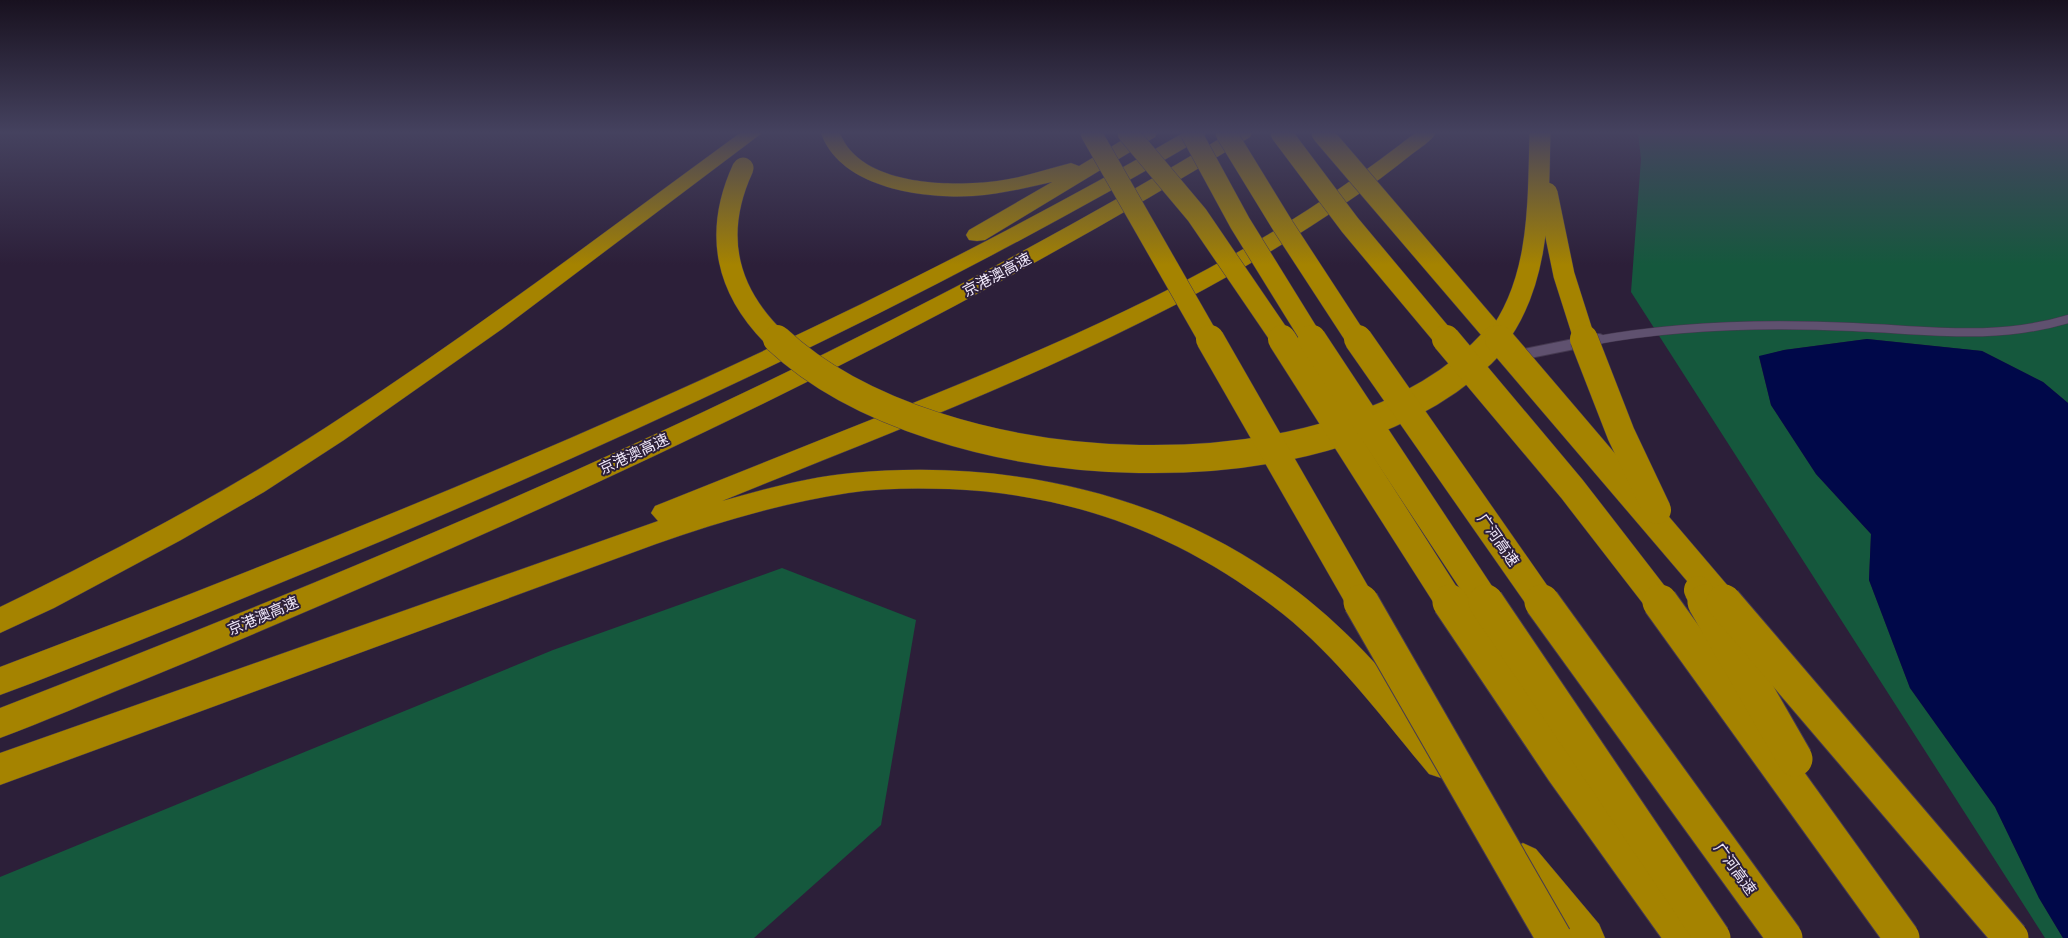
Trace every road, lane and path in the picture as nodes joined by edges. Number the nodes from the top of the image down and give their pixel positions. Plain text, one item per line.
1 (693, 177) edge
2 (738, 177) edge
3 (882, 177) edge
4 (1046, 177) edge
5 (1070, 177) edge
6 (1117, 177) edge
7 (1119, 177) edge
8 (1165, 177) edge
9 (1171, 177) edge
10 (1216, 177) edge
11 (1253, 177) edge
12 (1314, 177) edge
13 (1359, 177) edge
14 (1371, 177) edge
15 (1538, 177) edge
16 (1546, 177) edge
17 (2068, 319) edge
18 (1520, 355) dead end
19 (426, 510) junction
20 (0, 621) edge
21 (281, 668) junction
22 (0, 681) edge
23 (0, 723) edge
24 (0, 770) edge
25 (1554, 938) edge
26 (1585, 938) edge
27 (1683, 938) edge
28 (1713, 938) edge
29 (1785, 938) edge
30 (1902, 938) edge
31 (1908, 938) edge
32 (2011, 938) edge

1 - 20 highway
2 - 15 highway, bridge
3 - 4 highway
5 - 19 highway
6 - 25 highway, bridge
7 - 19 highway, 京港澳高速
8 - 27 highway, bridge
9 - 23 highway, 京港澳高速
10 - 28 highway, bridge
11 - 29 highway, 广河高速, bridge
12 - 30 highway, bridge
13 - 32 highway, bridge
14 - 21 highway
16 - 31 highway, bridge
17 - 18 lane
19 - 22 highway, 京港澳高速
21 - 24 highway
21 - 26 highway, bridge

